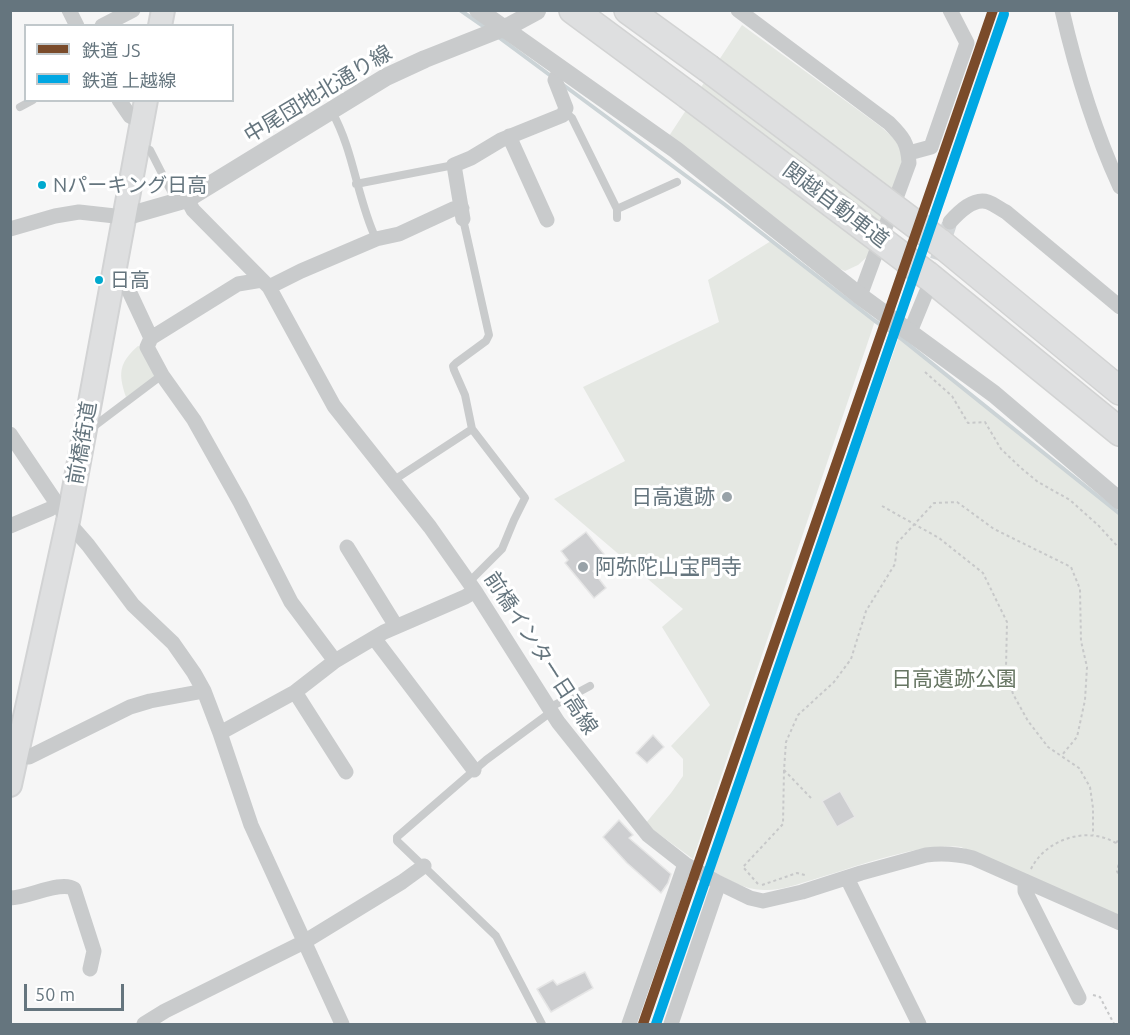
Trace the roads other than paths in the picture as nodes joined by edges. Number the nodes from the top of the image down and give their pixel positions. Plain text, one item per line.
1 (69, 10) edge
2 (132, 10) edge
3 (478, 10) edge
4 (573, 10) edge
5 (628, 10) edge
6 (738, 10) edge
7 (950, 10) edge
8 (1062, 10) edge
9 (537, 11) edge
10 (76, 24) edge
11 (106, 24) edge
12 (503, 28) junction
13 (560, 70) junction
14 (29, 102) edge
15 (120, 102) edge
16 (20, 107) dead end
17 (331, 110) junction
18 (144, 111) edge
19 (565, 112) junction
20 (509, 136) junction
21 (138, 146) junction
22 (909, 153) junction
23 (454, 165) junction
24 (677, 182) dead end
25 (356, 184) junction
26 (1119, 187) edge
27 (182, 201) junction
28 (617, 208) junction
29 (463, 213) junction
30 (124, 217) junction
31 (617, 218) dead end
32 (547, 220) dead end
33 (10, 229) edge
34 (944, 232) junction
35 (376, 239) junction
36 (113, 274) junction
37 (266, 284) junction
38 (927, 284) junction
39 (860, 296) junction
40 (1119, 307) edge
41 (910, 332) junction
42 (151, 338) junction
43 (162, 375) junction
44 (1119, 391) edge
45 (472, 429) junction
46 (1119, 432) edge
47 (10, 434) edge
48 (83, 435) junction
49 (394, 480) junction
50 (1119, 501) edge
51 (62, 512) junction
52 (10, 526) edge
53 (347, 546) dead end
54 (472, 586) junction
55 (396, 626) junction
56 (374, 638) junction
57 (335, 661) junction
58 (590, 686) dead end
59 (204, 691) junction
60 (295, 692) junction
61 (550, 710) junction
62 (220, 733) junction
63 (17, 756) junction
64 (474, 770) junction
65 (346, 772) dead end
66 (10, 785) edge
67 (685, 864) junction
68 (424, 866) junction
69 (1028, 877) junction
70 (847, 878) junction
71 (719, 883) junction
72 (10, 898) edge
73 (1119, 923) edge
74 (304, 942) junction
75 (90, 969) dead end
76 (1079, 998) road end
77 (144, 1024) edge
78 (342, 1024) edge
79 (542, 1024) edge
80 (628, 1024) edge
81 (671, 1024) edge
82 (919, 1024) edge

1 - 10 street
2 - 11 street
3 - 12 street
4 - 38 highway, 関越自動車道, bridge
5 - 34 highway, 関越自動車道, bridge
6 - 22 street
7 - 22 street
8 - 26 street
9 - 12 street, 中尾団地北通り線
12 - 13 street
12 - 17 street, 中尾団地北通り線
13 - 19 street
13 - 39 street
14 - 16 lane
15 - 18 street
17 - 25 lane
17 - 27 street, 中尾団地北通り線
18 - 21 main road, 前橋街道
19 - 20 street
19 - 28 lane
20 - 23 street
20 - 32 street
21 - 27 lane
21 - 30 main road, 前橋街道
22 - 39 street
23 - 25 lane
23 - 29 street
24 - 28 lane
25 - 35 lane
27 - 30 street, 中尾団地北通り線
27 - 37 street, 前橋インター日高線
28 - 31 lane
29 - 35 street
29 - 45 lane
30 - 33 street
30 - 36 main road, 前橋街道
34 - 40 street
34 - 44 highway, 関越自動車道
35 - 37 street
36 - 42 street
36 - 48 main road, 前橋街道
37 - 42 street
37 - 49 street, 前橋インター日高線
38 - 41 street
38 - 46 highway, 関越自動車道
39 - 41 street
41 - 50 street
42 - 43 street
43 - 48 lane
43 - 57 street
45 - 49 lane
45 - 54 lane
47 - 51 street
48 - 51 main road, 前橋街道
49 - 54 street, 前橋インター日高線
51 - 52 street
51 - 59 street
51 - 63 main road, 前橋街道
53 - 55 street
54 - 55 street
54 - 61 street, 前橋インター日高線
55 - 56 street
56 - 57 street
56 - 64 street
57 - 60 street
58 - 61 lane
59 - 62 street
59 - 63 street
60 - 62 street
60 - 65 street
61 - 64 lane
61 - 67 street, 前橋インター日高線
62 - 74 street
63 - 66 main road, 前橋街道
64 - 68 lane
67 - 71 street, 前橋インター日高線
67 - 80 street
68 - 74 street
68 - 79 lane
69 - 70 street, 前橋インター日高線
69 - 73 street, 前橋インター日高線
69 - 76 street
70 - 71 street, 前橋インター日高線
70 - 82 street
71 - 81 street
72 - 75 street
74 - 77 street
74 - 78 street

